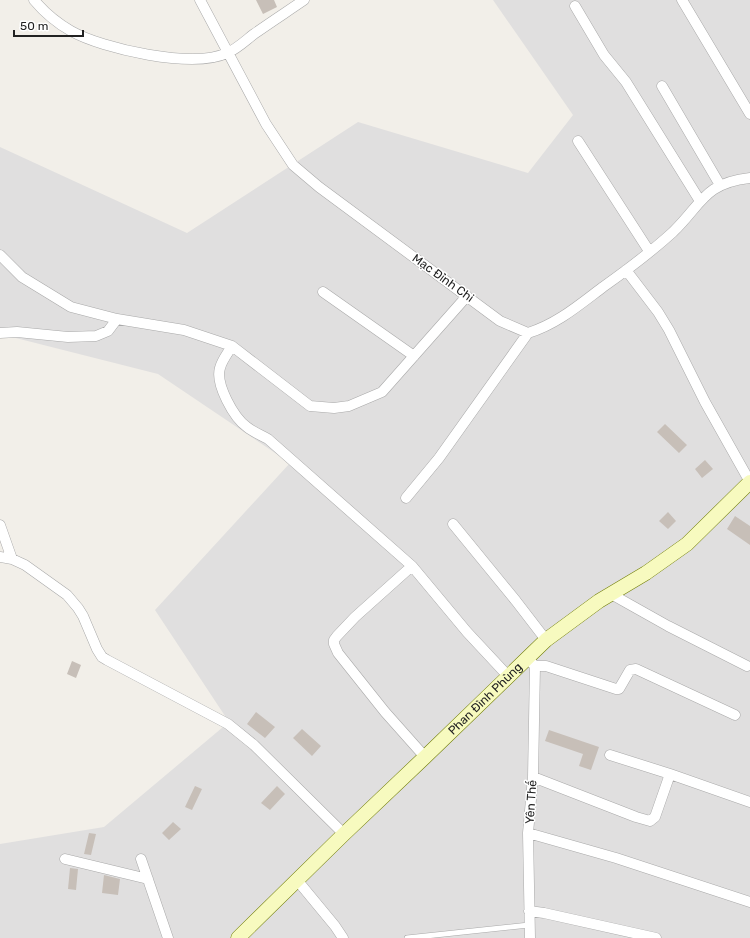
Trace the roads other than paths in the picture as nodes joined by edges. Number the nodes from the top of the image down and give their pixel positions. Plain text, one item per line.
1 (34, 0) edge
2 (200, 0) edge
3 (304, 0) edge
4 (682, 0) edge
5 (575, 6) dead end
6 (228, 53) junction
7 (662, 86) dead end
8 (750, 114) edge
9 (578, 141) dead end
10 (750, 178) edge
11 (720, 185) junction
12 (700, 201) junction
13 (649, 251) junction
14 (0, 255) edge
15 (626, 270) junction
16 (323, 292) dead end
17 (467, 296) junction
18 (116, 319) junction
19 (0, 333) edge
20 (528, 333) junction
21 (232, 346) junction
22 (414, 356) junction
23 (750, 482) edge
24 (406, 498) dead end
25 (0, 524) edge
26 (453, 524) dead end
27 (0, 557) edge
28 (12, 559) junction
29 (412, 566) junction
30 (611, 594) junction
31 (546, 640) junction
32 (531, 662) junction
33 (747, 666) dead end
34 (508, 676) junction
35 (735, 715) dead end
36 (610, 754) dead end
37 (426, 757) junction
38 (670, 774) junction
39 (533, 777) junction
40 (750, 802) edge
41 (528, 833) junction
42 (344, 834) junction
43 (66, 859) dead end
44 (141, 859) dead end
45 (148, 879) junction
46 (297, 880) junction
47 (750, 902) edge
48 (529, 912) junction
49 (529, 925) junction
50 (240, 937) edge
51 (168, 938) edge
52 (342, 938) edge
53 (407, 938) edge
54 (530, 938) edge
55 (656, 938) edge

1 - 6 street
2 - 6 street, Mạc Đỉnh Chi
3 - 6 street
4 - 8 street
5 - 12 street
6 - 17 street, Mạc Đỉnh Chi
7 - 11 street
9 - 13 street
10 - 11 street
11 - 12 street
12 - 13 street
13 - 15 street
14 - 18 street
15 - 20 street
15 - 23 street
16 - 22 street
17 - 20 street, Mạc Đỉnh Chi
17 - 22 street
18 - 19 street
18 - 21 street
20 - 24 street
21 - 22 street
21 - 29 street
23 - 30 street, Phan Đình Phùng
25 - 28 street
26 - 31 street
27 - 28 street
28 - 42 street
29 - 34 street
29 - 37 street
30 - 31 street, Phan Đình Phùng
30 - 33 street
31 - 32 street, Phan Đình Phùng
32 - 34 street, Phan Đình Phùng
32 - 35 street
32 - 39 street, Yên Thế
34 - 37 street, Phan Đình Phùng
36 - 38 street
37 - 42 street, Phan Đình Phùng
38 - 39 street
38 - 40 street
39 - 41 street, Yên Thế
41 - 47 street
41 - 48 street, Yên Thế
42 - 46 street, Phan Đình Phùng
43 - 45 street
44 - 45 street
45 - 51 street
46 - 50 street, Phan Đình Phùng
46 - 52 street
48 - 49 street, Yên Thế
48 - 55 street
49 - 53 lane
49 - 54 street, Yên Thế

